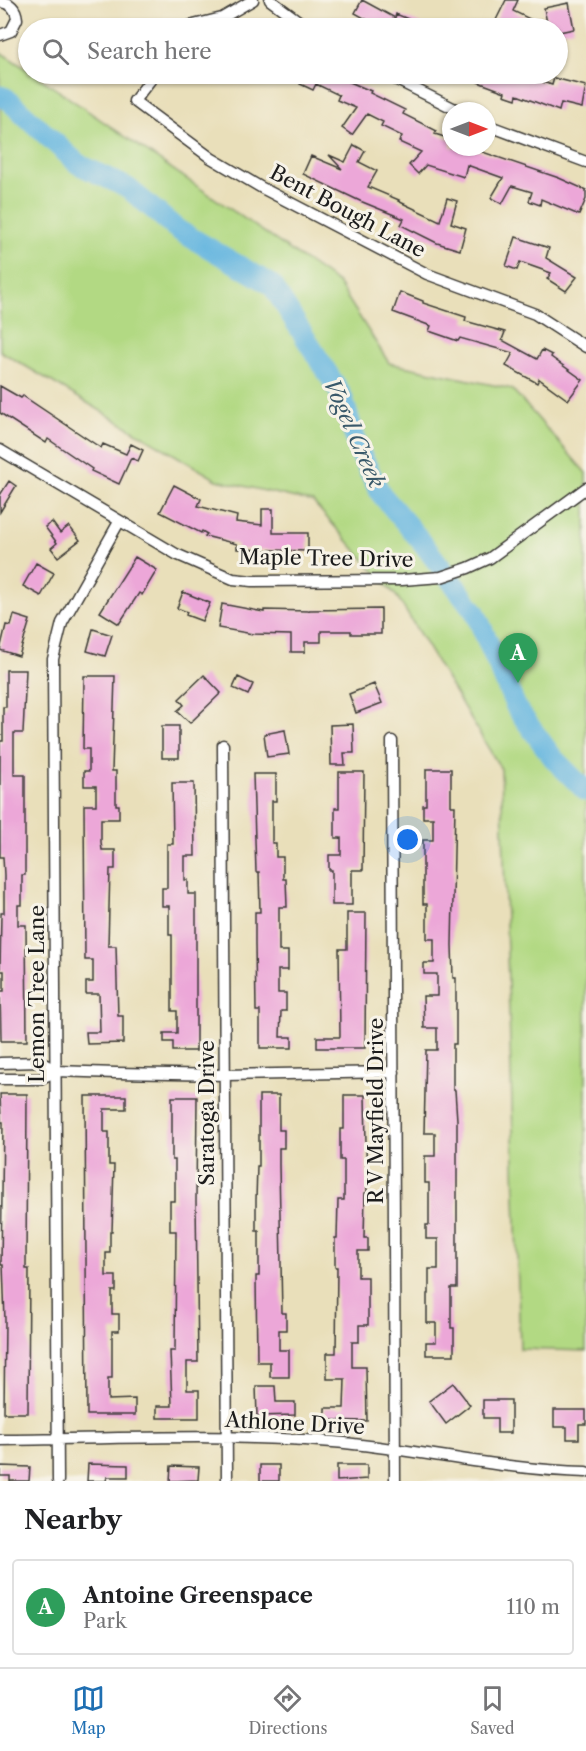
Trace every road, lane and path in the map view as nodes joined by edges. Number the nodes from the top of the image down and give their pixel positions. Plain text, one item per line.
1 (253, 0) edge
2 (270, 0) edge
3 (5, 2) edge
4 (222, 18) edge
5 (294, 18) edge
6 (0, 34) edge
7 (147, 84) edge
8 (405, 84) edge
9 (442, 102) edge
10 (496, 128) edge
11 (586, 162) edge
12 (586, 346) edge
13 (0, 450) edge
14 (586, 488) edge
15 (119, 522) junction
16 (392, 741) dead end
17 (223, 745) dead end
18 (0, 1064) edge
19 (56, 1071) junction
20 (394, 1072) junction
21 (226, 1075) junction
22 (0, 1079) edge
23 (227, 1438) junction
24 (58, 1439) junction
25 (0, 1440) edge
26 (396, 1448) junction
27 (586, 1472) edge
28 (548, 1476) edge
29 (58, 1481) edge
30 (227, 1481) edge
31 (395, 1481) edge

1 - 4 street
2 - 5 street
3 - 6 street
7 - 12 street, Bent Bough Lane
8 - 9 street
10 - 11 street
13 - 15 street, Maple Tree Drive
14 - 15 street, Maple Tree Drive
15 - 19 street, Lemon Tree Lane
16 - 20 street, R V Mayfield Drive
17 - 21 street, Saratoga Drive
18 - 19 street
19 - 21 street
19 - 22 street
19 - 24 street, Lemon Tree Lane
20 - 21 street
20 - 26 street, R V Mayfield Drive
21 - 23 street, Saratoga Drive
23 - 24 street, Athlone Drive
23 - 26 street, Athlone Drive
23 - 30 street, Saratoga Drive
24 - 25 street, Athlone Drive
24 - 29 street, Lemon Tree Lane
26 - 28 street, Athlone Drive
26 - 31 street, R V Mayfield Drive
27 - 28 street, Athlone Drive

